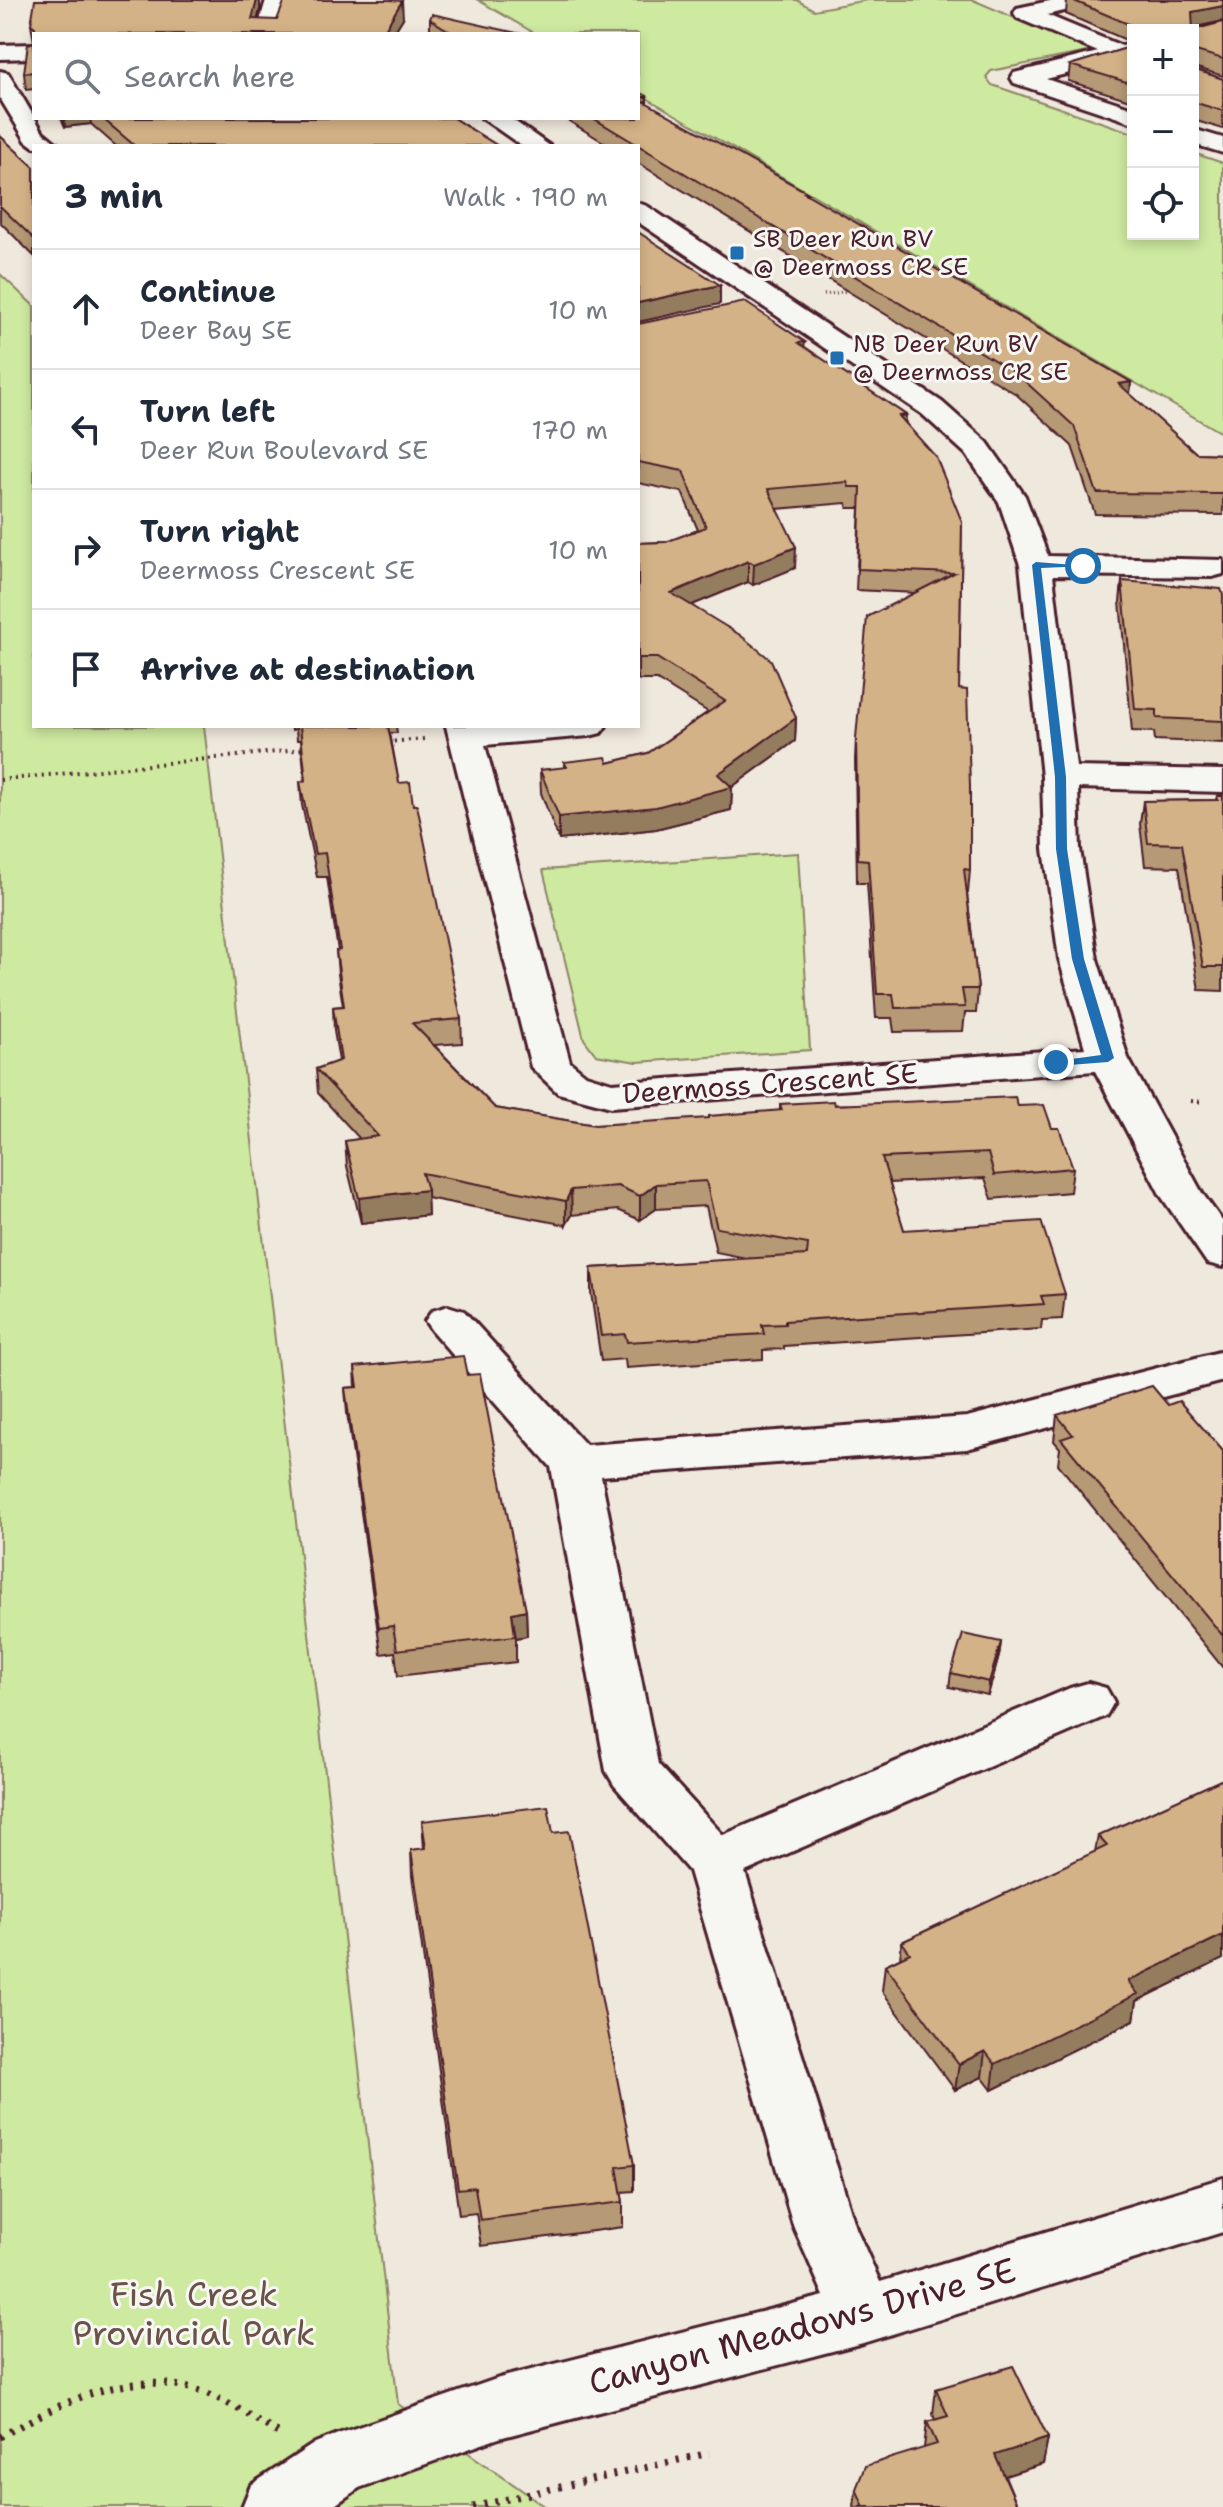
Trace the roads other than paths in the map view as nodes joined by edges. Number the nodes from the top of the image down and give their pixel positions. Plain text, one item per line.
1 (277, 0) edge
2 (1083, 0) edge
3 (268, 32) edge
4 (32, 51) edge
5 (0, 52) edge
6 (1127, 54) edge
7 (1127, 54) edge
8 (0, 78) edge
9 (1127, 114) edge
10 (497, 120) edge
11 (1199, 138) edge
12 (45, 144) edge
13 (535, 144) edge
14 (1223, 146) edge
15 (640, 212) edge
16 (779, 302) junction
17 (744, 310) edge
18 (1036, 565) junction
19 (1212, 567) dead end
20 (539, 728) edge
21 (464, 731) edge
22 (1060, 777) junction
23 (1223, 781) edge
24 (1108, 1058) junction
25 (1223, 1253) edge
26 (448, 1321) dead end
27 (1223, 1366) edge
28 (574, 1462) junction
29 (1088, 1702) dead end
30 (714, 1862) junction
31 (1223, 2184) edge
32 (1223, 2205) edge
33 (1163, 2222) junction
34 (863, 2315) junction
35 (275, 2507) edge

1 - 3 street
2 - 6 street
4 - 5 street
7 - 9 street
8 - 12 street
10 - 13 street
11 - 14 street
15 - 16 street
16 - 17 street
16 - 18 street
18 - 19 street
18 - 22 street
20 - 21 street
21 - 24 street, Deermoss Crescent SE
22 - 23 street
22 - 24 street
24 - 25 street
26 - 28 street
27 - 28 street
28 - 30 street
29 - 30 street
30 - 34 street
31 - 33 street, Canyon Meadows Drive SE
32 - 33 street, Canyon Meadows Drive SE
33 - 34 street, Canyon Meadows Drive SE
34 - 35 street, Canyon Meadows Drive SE

